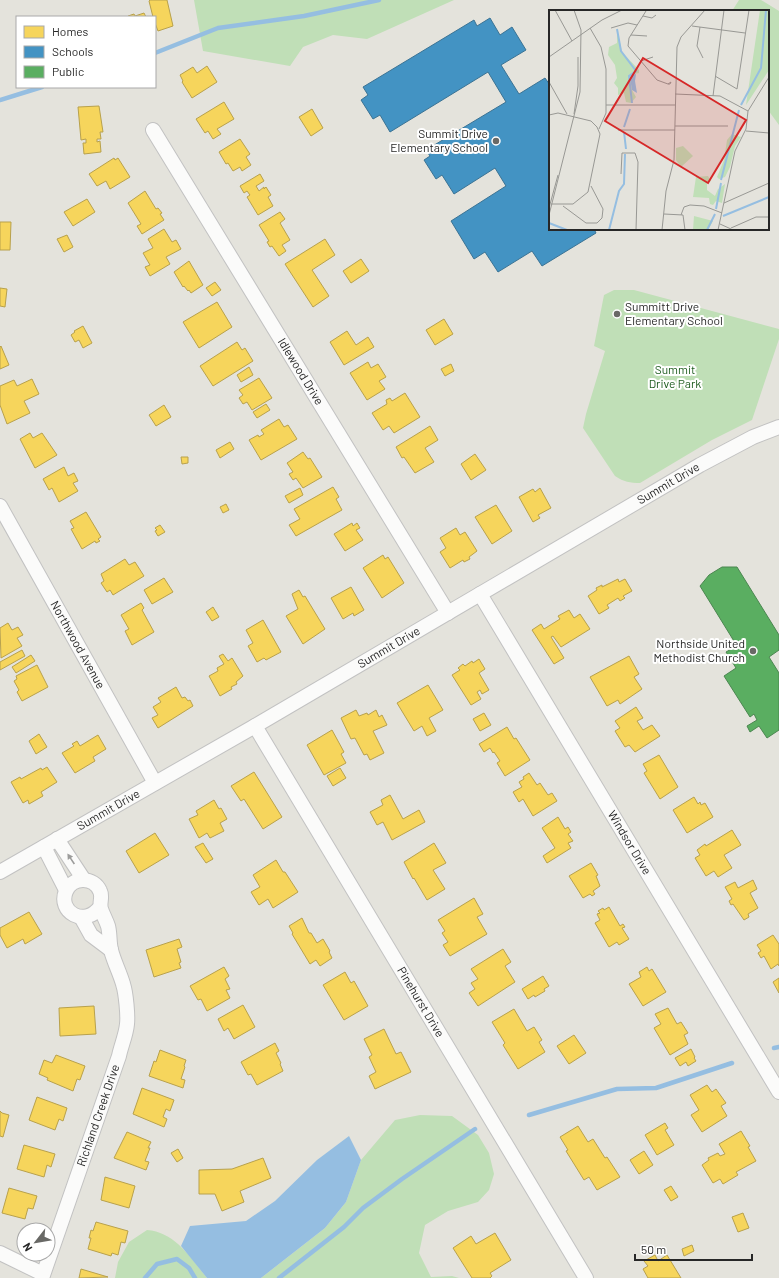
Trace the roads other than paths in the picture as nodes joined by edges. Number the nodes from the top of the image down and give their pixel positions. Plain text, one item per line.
1 (153, 130) dead end
2 (779, 427) edge
3 (0, 506) edge
4 (480, 594) junction
5 (448, 613) junction
6 (256, 726) junction
7 (155, 783) junction
8 (57, 839) junction
9 (44, 847) junction
10 (0, 872) edge
11 (84, 880) junction
12 (66, 890) junction
13 (100, 907) junction
14 (81, 917) junction
15 (111, 950) junction
16 (779, 1092) edge
17 (0, 1253) edge
18 (42, 1276) edge
19 (586, 1278) edge

1 - 5 street, Idlewood Drive
2 - 4 street, Summit Drive
3 - 7 street, Northwood Avenue
4 - 5 street, Summit Drive
4 - 16 street, Windsor Drive
5 - 6 street, Summit Drive
6 - 7 street, Summit Drive
6 - 19 street, Pinehurst Drive
7 - 8 street, Summit Drive
8 - 9 street, Summit Drive
11 -> 8 street, Richland Creek Drive
9 - 10 street, Summit Drive
9 - 12 street
11 - 12 street
11 - 13 street, Richland Creek Drive
12 - 14 street
13 - 14 street
13 - 15 street, Richland Creek Drive
14 - 15 street
15 - 18 street, Richland Creek Drive
17 - 18 street

